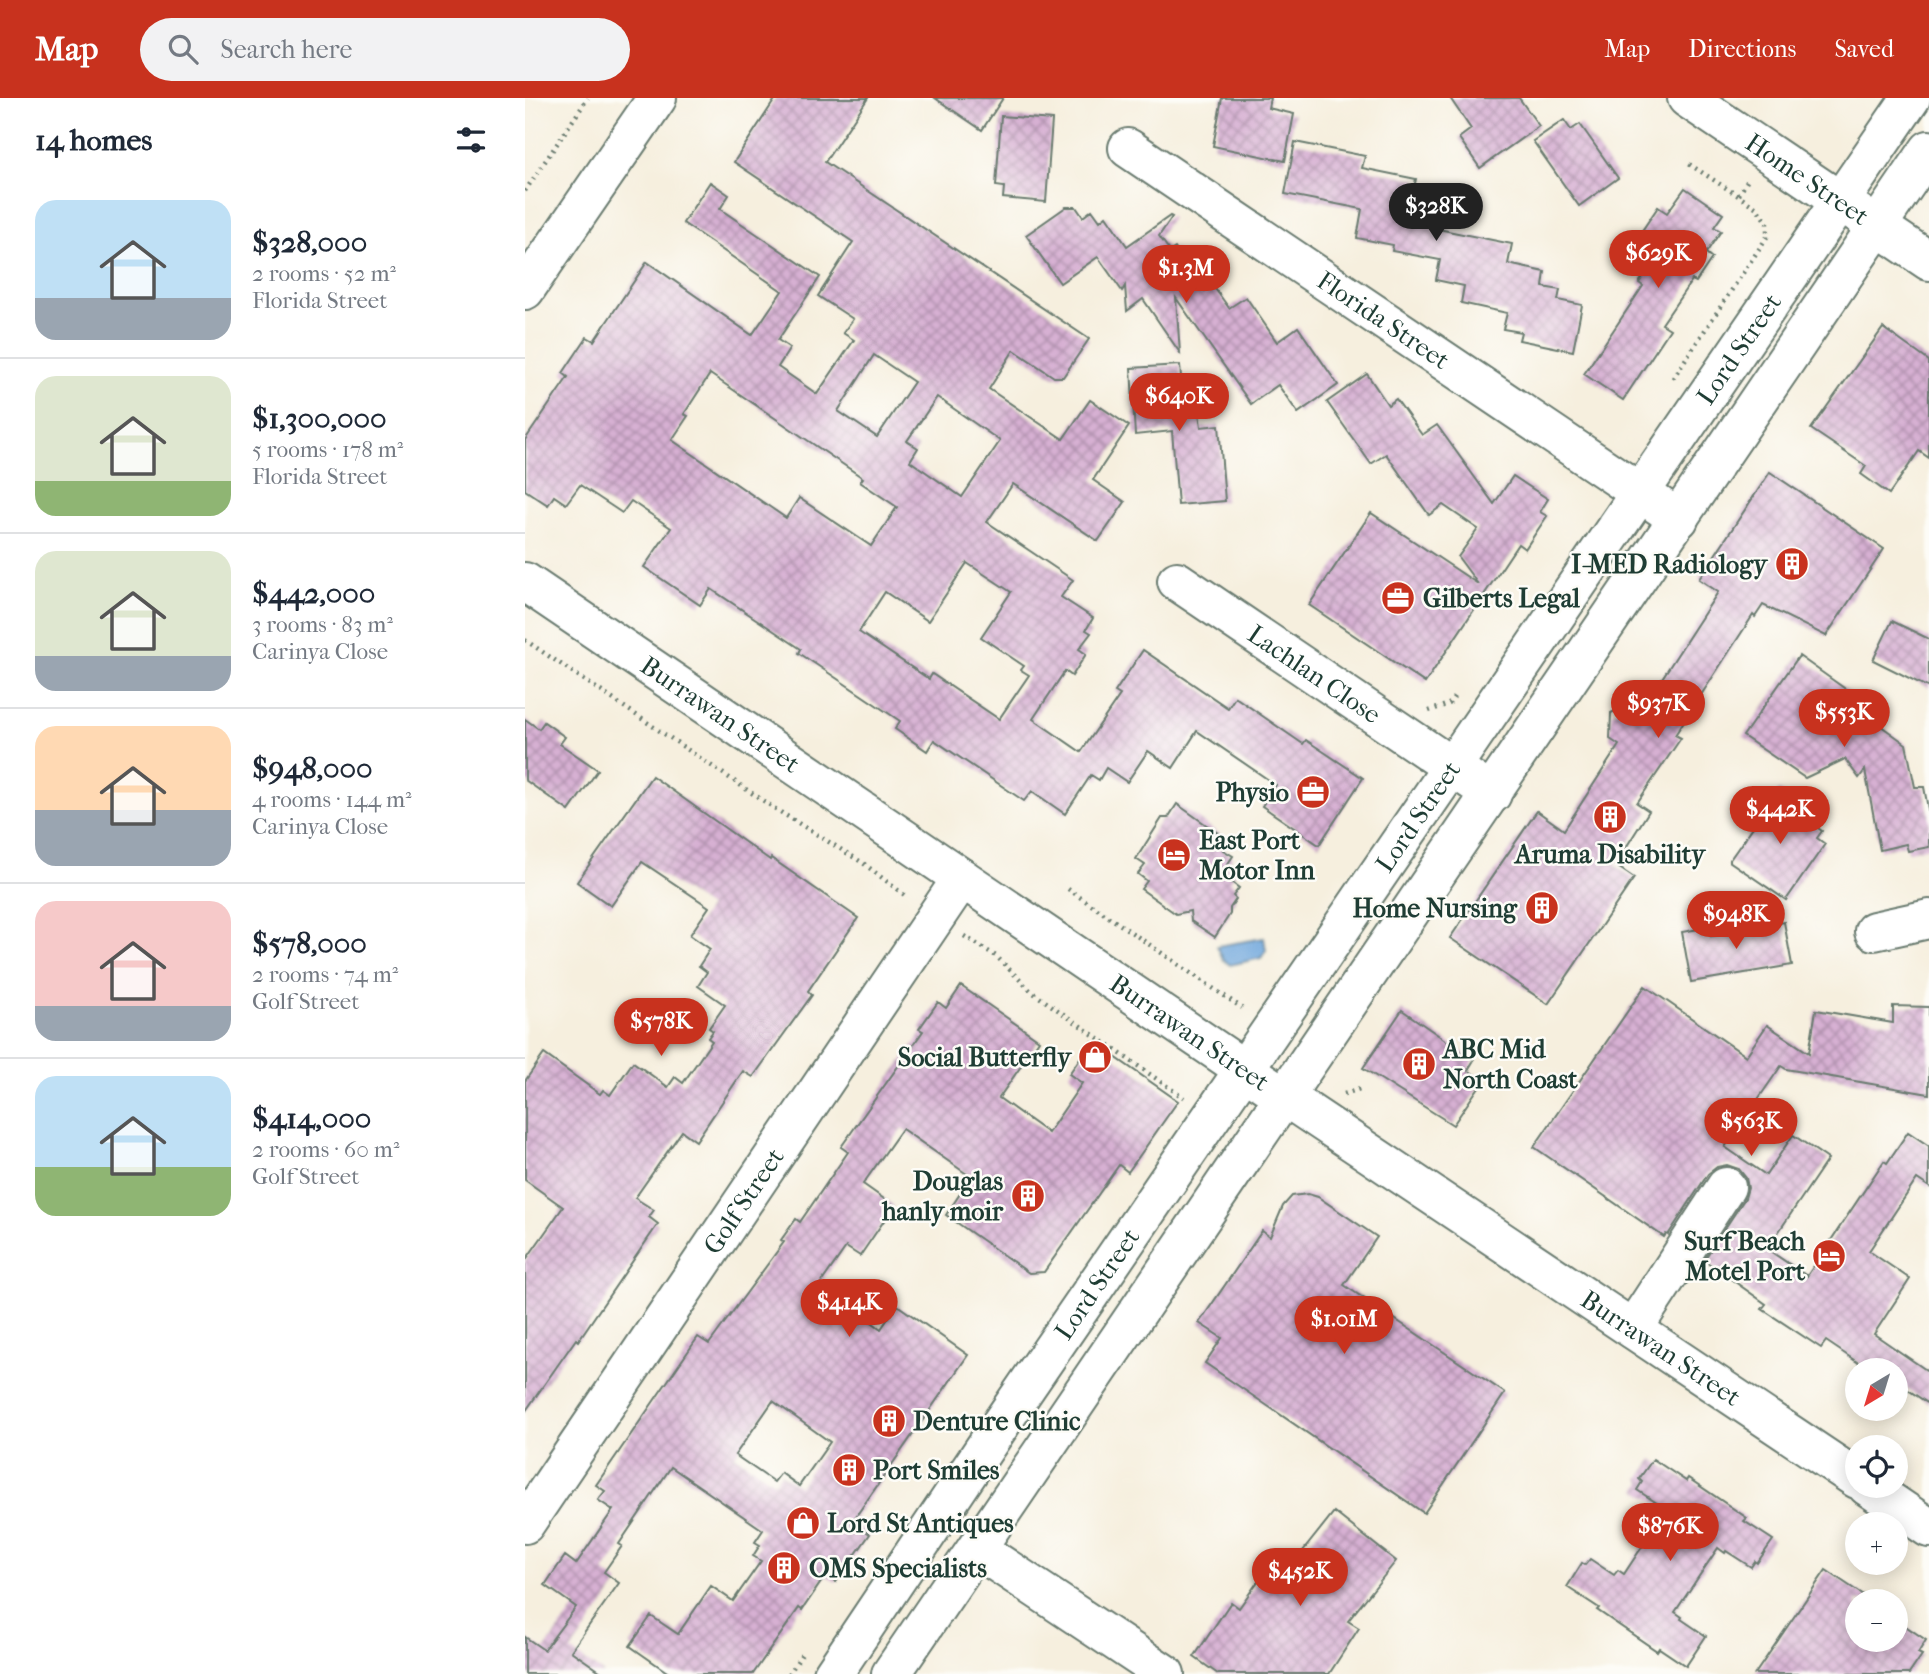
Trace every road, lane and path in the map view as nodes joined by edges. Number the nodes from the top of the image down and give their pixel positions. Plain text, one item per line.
1 (588, 98) edge
2 (657, 98) edge
3 (1688, 98) edge
4 (1911, 98) edge
5 (1128, 148) dead end
6 (1929, 150) edge
7 (1689, 164) dead end
8 (1742, 188) dead end
9 (525, 191) edge
10 (1738, 195) junction
11 (1839, 199) junction
12 (1877, 225) junction
13 (1929, 261) edge
14 (525, 290) edge
15 (1666, 389) dead end
16 (1640, 492) junction
17 (1679, 519) junction
18 (1177, 581) dead end
19 (525, 582) edge
20 (525, 640) edge
21 (1457, 694) dead end
22 (1420, 710) dead end
23 (1451, 767) junction
24 (1492, 794) junction
25 (962, 878) junction
26 (1067, 889) dead end
27 (915, 904) dead end
28 (1929, 919) edge
29 (953, 930) dead end
30 (1874, 931) dead end
31 (1242, 1008) dead end
32 (1245, 1070) junction
33 (1363, 1088) dead end
34 (1342, 1095) dead end
35 (1286, 1096) junction
36 (1187, 1100) dead end
37 (1726, 1187) dead end
38 (1633, 1329) junction
39 (1845, 1471) edge
40 (1885, 1498) edge
41 (525, 1524) edge
42 (1929, 1528) edge
43 (977, 1549) junction
44 (833, 1674) edge
45 (891, 1674) edge
46 (1165, 1674) edge

1 - 9 path
2 - 14 street
3 - 11 street, Home Street
4 - 11 street, Lord Street
5 - 16 street, Florida Street
6 - 12 street, Lord Street
7 - 10 path
8 - 10 path
10 - 15 path
11 - 12 street, Home Street
11 - 16 street, Lord Street
12 - 13 street, Home Street
12 - 17 street, Lord Street
16 - 17 street, Florida Street
16 - 23 street, Lord Street
17 - 24 street, Lord Street
18 - 23 street, Lachlan Close
19 - 25 street, Burrawan Street
20 - 27 path
21 - 22 path
23 - 24 street, Lachlan Close
23 - 32 street, Lord Street
24 - 35 street, Lord Street
25 - 32 street, Burrawan Street
25 - 41 street, Golf Street
26 - 31 path
28 - 30 street
29 - 36 path
32 - 35 street, Burrawan Street
32 - 44 street, Lord Street
33 - 34 path
35 - 38 street, Burrawan Street
35 - 43 street, Lord Street
37 - 38 street
38 - 39 street, Burrawan Street
40 - 42 street
43 - 45 street, Lord Street
43 - 46 street

